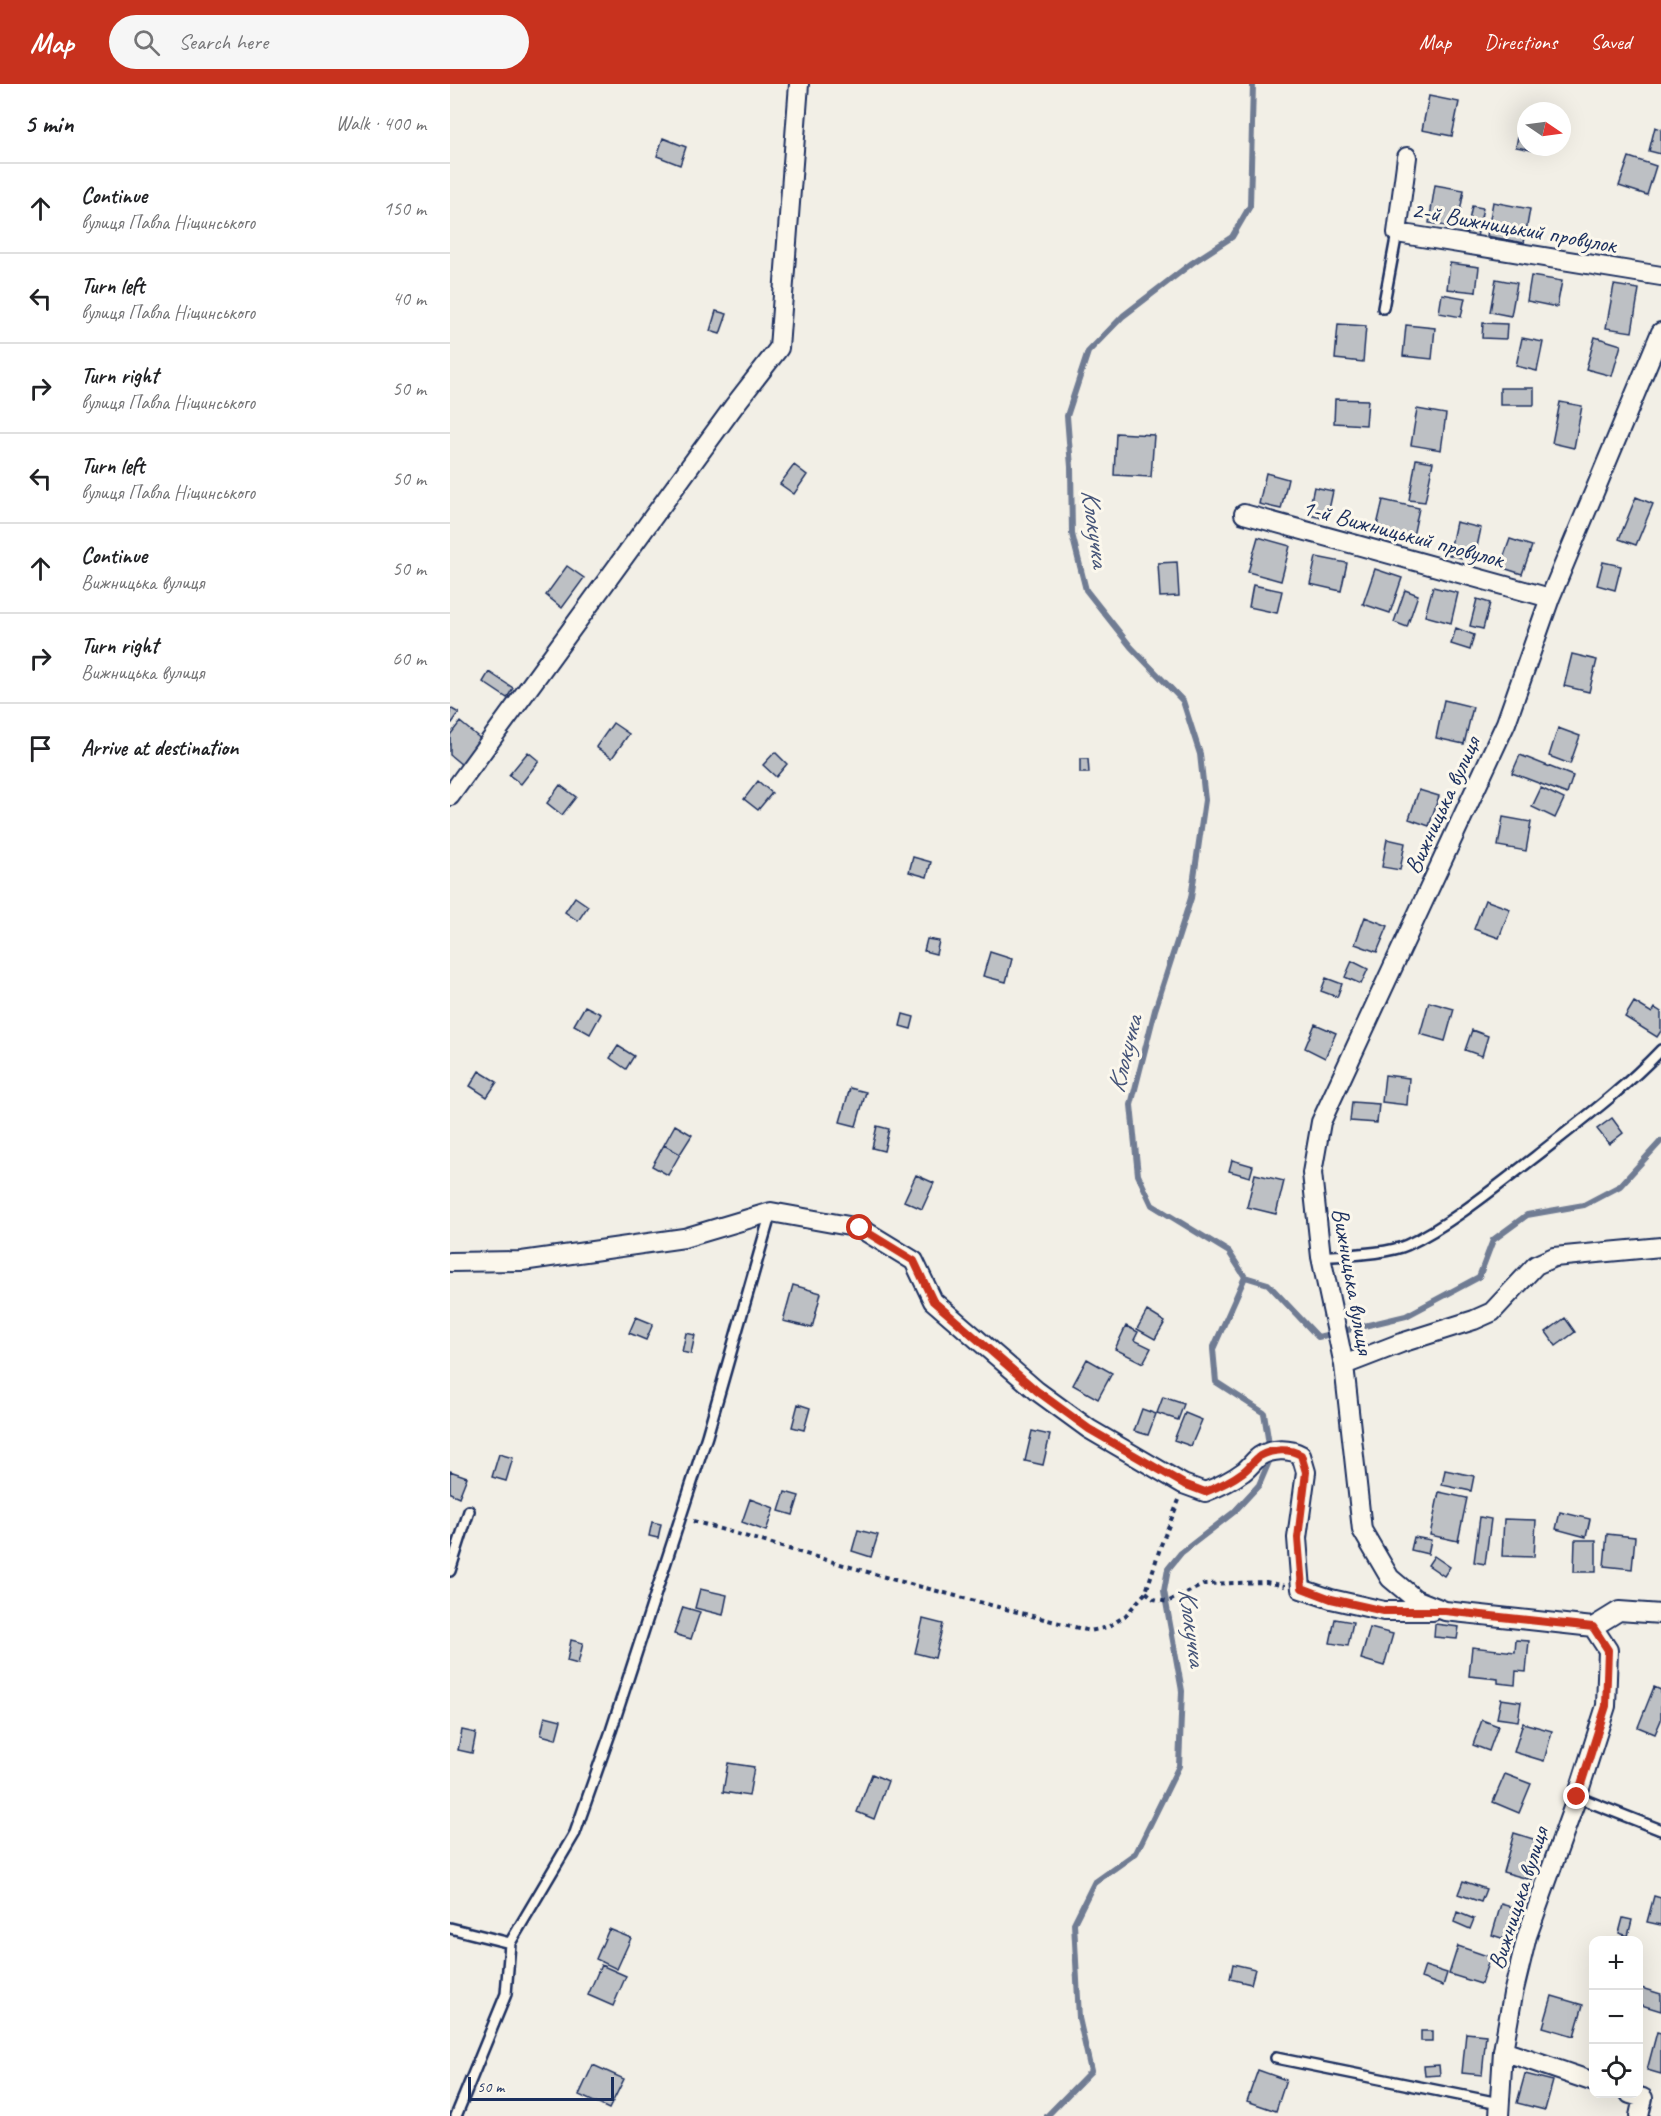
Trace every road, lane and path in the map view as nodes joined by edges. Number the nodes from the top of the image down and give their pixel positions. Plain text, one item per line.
1 (799, 84) edge
2 (1407, 157) dead end
3 (1397, 233) junction
4 (1661, 276) edge
5 (1383, 308) dead end
6 (1661, 332) edge
7 (1244, 514) dead end
8 (1550, 598) junction
9 (450, 796) edge
10 (1661, 1050) edge
11 (771, 1212) junction
12 (1661, 1247) edge
13 (1321, 1257) junction
14 (450, 1262) edge
15 (1343, 1358) junction
16 (1184, 1484) junction
17 (469, 1511) dead end
18 (681, 1517) junction
19 (450, 1571) edge
20 (1302, 1588) junction
21 (1146, 1592) junction
22 (1445, 1611) junction
23 (1661, 1614) edge
24 (1593, 1627) junction
25 (1577, 1797) junction
26 (1661, 1830) edge
27 (450, 1929) edge
28 (510, 1943) junction
29 (1503, 2051) junction
30 (1276, 2058) dead end
31 (1589, 2081) edge
32 (1643, 2098) edge
33 (1499, 2109) edge
34 (456, 2116) edge
35 (1639, 2116) edge

1 - 9 street
2 - 3 street, 2-й Вижницький провулок
3 - 4 street, 2-й Вижницький провулок
3 - 5 lane
6 - 8 street, Вижницька вулиця
7 - 8 street, 1-й Вижницький провулок
8 - 13 street, Вижницька вулиця
10 - 13 lane
11 - 14 street
11 - 16 street
11 - 18 lane
12 - 15 street
13 - 15 street, Вижницька вулиця
15 - 22 street, Вижницька вулиця
16 - 20 street
16 - 21 path
17 - 19 lane
18 - 21 path
18 - 28 lane
20 - 21 path
20 - 22 street
22 - 24 street, Вижницька вулиця
23 - 24 street
24 - 25 street, Вижницька вулиця
25 - 26 lane
25 - 29 street, Вижницька вулиця
27 - 28 lane
28 - 34 lane
29 - 31 street
29 - 33 street, Вижницька вулиця
30 - 33 lane
32 - 35 street

